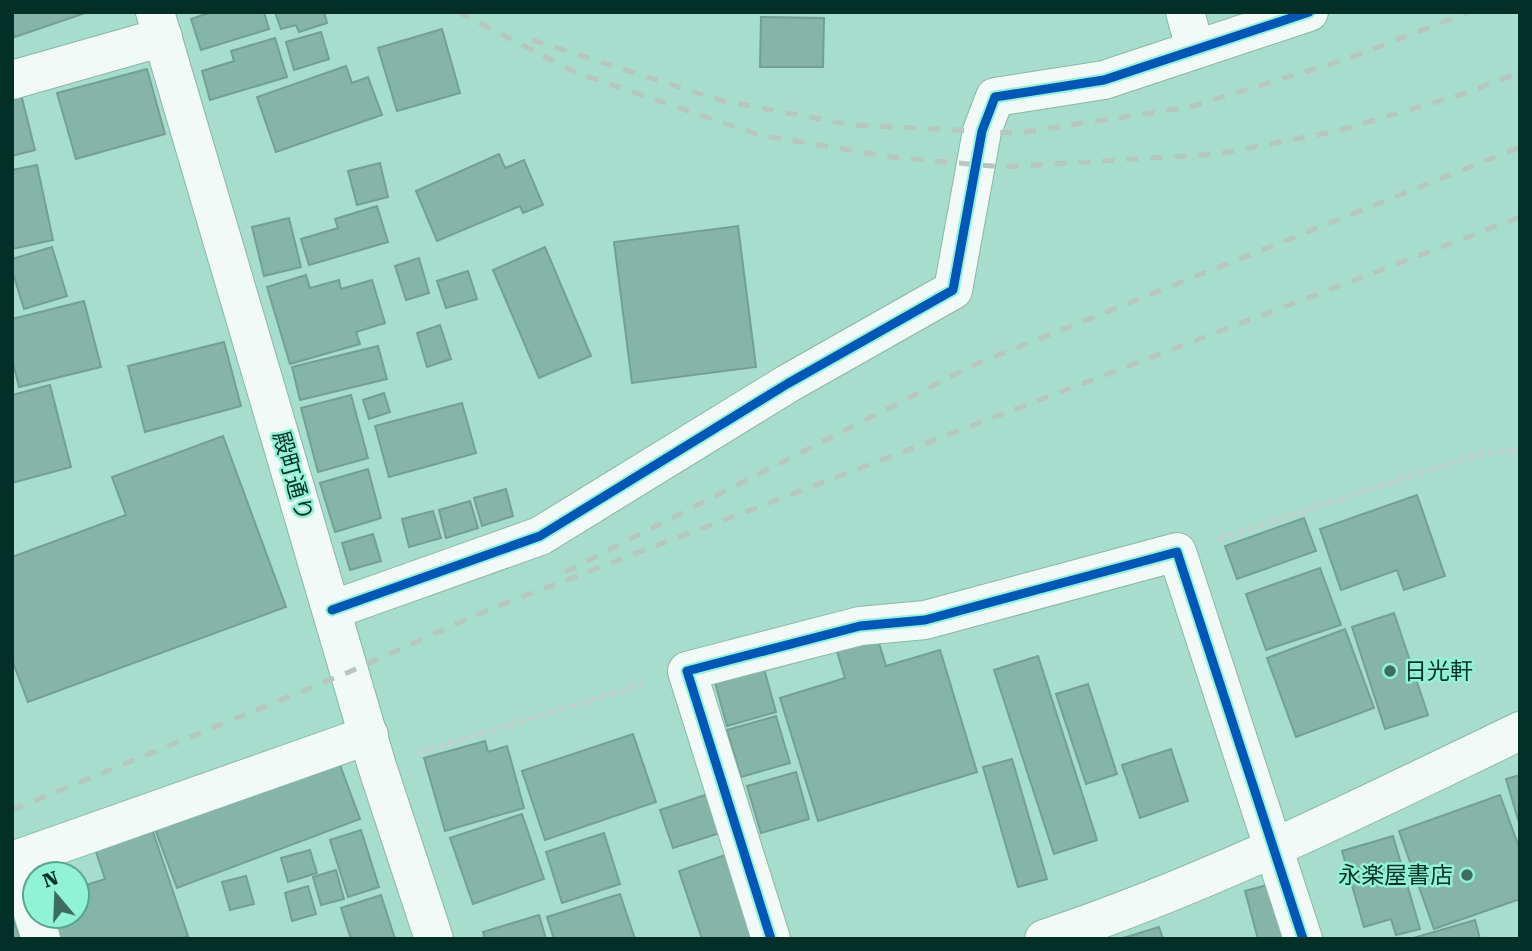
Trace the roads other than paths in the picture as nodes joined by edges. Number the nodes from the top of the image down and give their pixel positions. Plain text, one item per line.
1 (1185, 12) edge
2 (1309, 12) edge
3 (159, 24) edge
4 (1195, 48) junction
5 (12, 80) edge
6 (332, 610) junction
7 (1520, 731) edge
8 (373, 751) junction
9 (1275, 849) junction
10 (14, 860) edge
11 (41, 939) edge
12 (434, 939) edge
13 (771, 939) edge
14 (1044, 939) edge
15 (1303, 939) edge

1 - 4 street
2 - 4 street
3 - 5 street
3 - 6 street, 殿町通り
4 - 6 street
6 - 8 street, 殿町通り
7 - 9 street
8 - 10 street
8 - 12 street, 殿町通り
9 - 13 street
9 - 14 street
9 - 15 street
10 - 11 street

